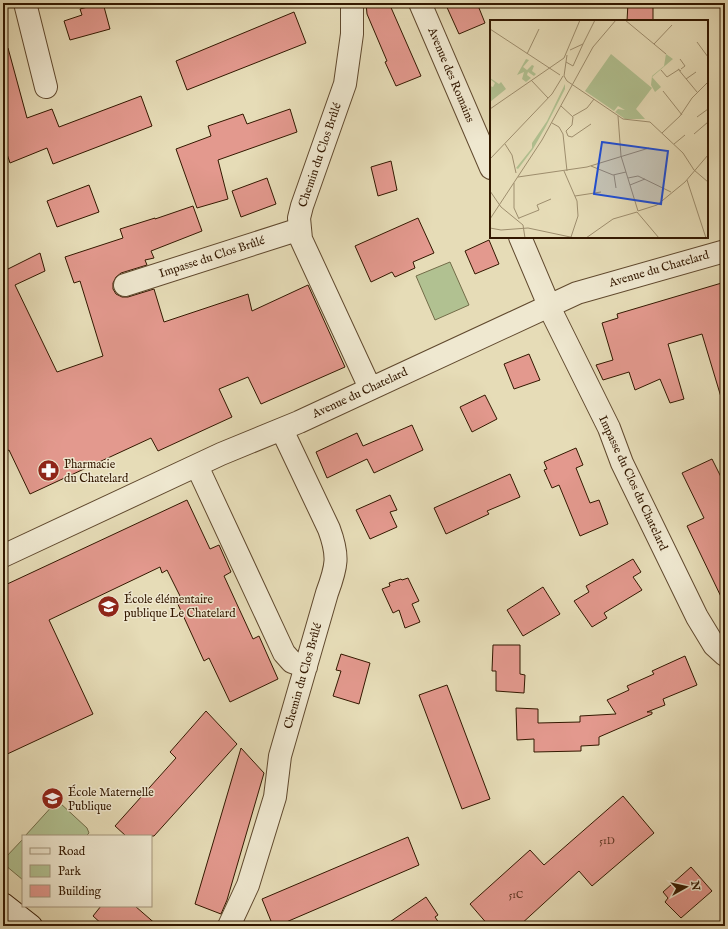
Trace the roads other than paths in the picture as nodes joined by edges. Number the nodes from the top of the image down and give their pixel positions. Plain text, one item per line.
1 (25, 3) edge
2 (352, 3) edge
3 (420, 3) edge
4 (46, 87) dead end
5 (490, 166) edge
6 (300, 229) junction
7 (520, 238) edge
8 (725, 251) edge
9 (125, 285) dead end
10 (549, 305) junction
11 (370, 388) junction
12 (282, 430) junction
13 (197, 466) junction
14 (3, 556) edge
15 (725, 655) edge
16 (306, 667) junction
17 (3, 904) edge
18 (31, 926) edge
19 (229, 926) edge

1 - 4 street
2 - 6 street, Chemin du Clos Brûlé
3 - 5 street, Avenue des Romains
6 - 9 street, Impasse du Clos Brûlé
6 - 11 street, Chemin du Clos Brûlé
7 - 10 street
8 - 10 street, Avenue du Chatelard
10 - 11 street, Avenue du Chatelard
10 - 15 street, Impasse du Clos du Chatelard
11 - 12 street, Avenue du Chatelard
12 - 13 street, Avenue du Chatelard
12 - 16 street, Chemin du Clos Brûlé
13 - 14 street, Avenue du Chatelard
13 - 16 street
16 - 19 street, Chemin du Clos Brûlé
17 - 18 street

